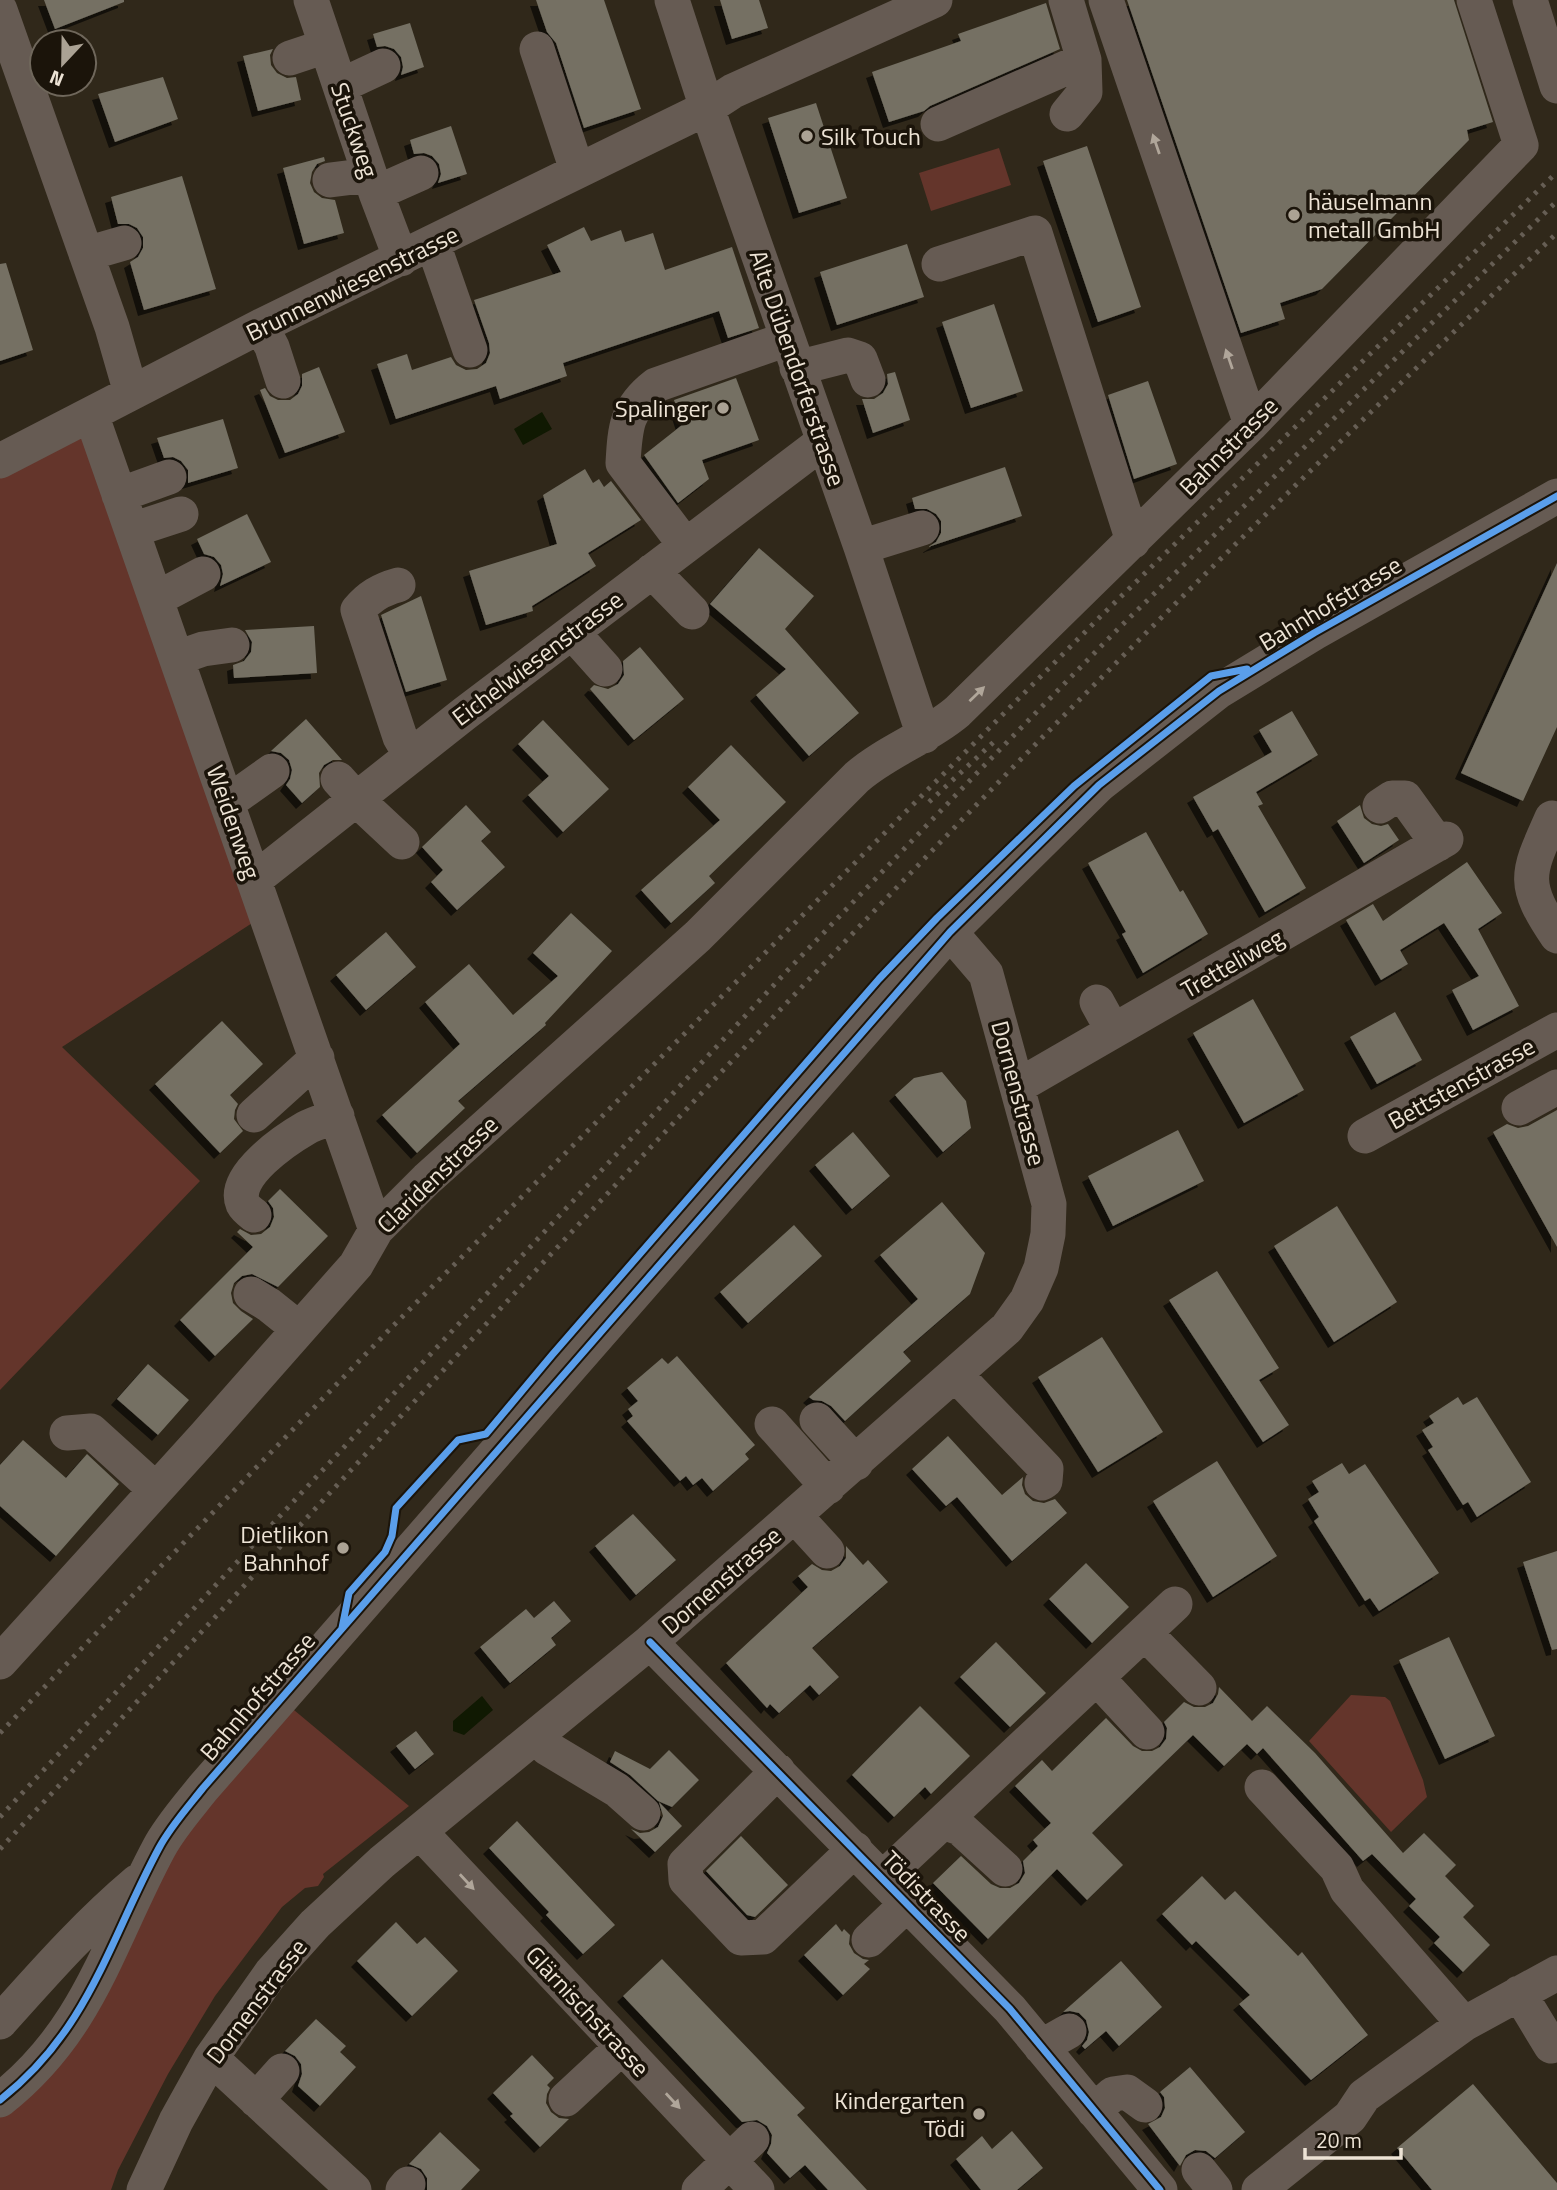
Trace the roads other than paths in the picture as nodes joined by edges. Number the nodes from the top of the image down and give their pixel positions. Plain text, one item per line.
1 (311, 0) edge
2 (672, 0) edge
3 (935, 0) edge
4 (1066, 0) edge
5 (1106, 0) edge
6 (1474, 0) edge
7 (1530, 0) edge
8 (0, 10) edge
9 (326, 46) junction
10 (537, 49) dead end
11 (290, 58) dead end
12 (1084, 60) junction
13 (383, 66) dead end
14 (340, 86) junction
15 (1557, 86) edge
16 (707, 108) junction
17 (1067, 114) dead end
18 (939, 124) dead end
19 (577, 170) junction
20 (421, 173) dead end
21 (330, 180) dead end
22 (373, 184) junction
23 (124, 243) dead end
24 (433, 244) junction
25 (81, 260) junction
26 (401, 260) junction
27 (939, 264) dead end
28 (261, 327) junction
29 (470, 349) dead end
30 (792, 354) junction
31 (868, 380) dead end
32 (283, 381) dead end
33 (131, 393) junction
34 (91, 414) junction
35 (1251, 424) junction
36 (824, 441) junction
37 (0, 461) edge
38 (169, 477) dead end
39 (120, 495) junction
40 (1557, 496) edge
41 (181, 514) dead end
42 (922, 528) dead end
43 (132, 530) junction
44 (1133, 541) junction
45 (687, 544) junction
46 (861, 547) junction
47 (652, 571) junction
48 (203, 574) dead end
49 (398, 585) dead end
50 (156, 599) junction
51 (692, 611) dead end
52 (572, 632) junction
53 (232, 645) dead end
54 (177, 657) junction
55 (605, 669) dead end
56 (924, 736) junction
57 (411, 756) junction
58 (272, 771) dead end
59 (347, 789) junction
60 (227, 803) junction
61 (1380, 806) dead end
62 (1552, 818) dead end
63 (402, 842) dead end
64 (254, 880) junction
65 (950, 932) junction
66 (1557, 936) edge
67 (1557, 1030) edge
68 (317, 1059) junction
69 (1018, 1086) junction
70 (1557, 1087) edge
71 (1519, 1108) dead end
72 (254, 1115) dead end
73 (337, 1116) junction
74 (1365, 1136) dead end
75 (254, 1215) dead end
76 (376, 1230) junction
77 (251, 1294) dead end
78 (299, 1329) junction
79 (956, 1375) junction
80 (817, 1420) dead end
81 (772, 1424) dead end
82 (67, 1433) dead end
83 (856, 1463) junction
84 (1042, 1483) dead end
85 (828, 1487) junction
86 (156, 1490) junction
87 (795, 1516) junction
88 (827, 1551) dead end
89 (1175, 1604) dead end
90 (1145, 1633) junction
91 (650, 1642) junction
92 (0, 1662) edge
93 (1097, 1678) junction
94 (1199, 1688) dead end
95 (1147, 1732) dead end
96 (536, 1736) junction
97 (778, 1771) junction
98 (1262, 1787) dead end
99 (643, 1812) dead end
100 (943, 1822) junction
101 (421, 1832) junction
102 (855, 1849) junction
103 (1005, 1869) dead end
104 (145, 1876) junction
105 (883, 1878) junction
106 (907, 1904) junction
107 (869, 1940) dead end
108 (1557, 1973) edge
109 (1519, 1993) junction
110 (0, 2022) edge
111 (1464, 2024) junction
112 (1550, 2046) dead end
113 (622, 2047) junction
114 (211, 2058) junction
115 (282, 2071) dead end
116 (566, 2099) dead end
117 (0, 2100) edge
118 (256, 2101) junction
119 (1145, 2105) dead end
120 (1094, 2111) junction
121 (740, 2150) junction
122 (144, 2190) edge
123 (354, 2190) edge
124 (699, 2190) edge
125 (757, 2190) edge
126 (1160, 2190) edge
127 (1259, 2190) edge

1 - 9 street, Stuckweg
2 - 16 street, Alte Dübendorferstrasse
3 - 16 street, Brunnenwiesenstrasse
4 - 12 street
35 -> 5 street
6 - 35 street, Bahnstrasse
7 - 15 street
8 - 25 street
9 - 11 street
9 - 14 street, Stuckweg
10 - 19 street
12 - 17 street
12 - 18 street
13 - 14 street
14 - 22 street, Stuckweg
16 - 19 street, Brunnenwiesenstrasse
16 - 30 street, Alte Dübendorferstrasse
19 - 24 street, Brunnenwiesenstrasse
20 - 22 street
21 - 22 street
22 - 26 street, Stuckweg
23 - 25 street
24 - 26 street, Brunnenwiesenstrasse
24 - 29 street
25 - 33 street
26 - 28 street, Brunnenwiesenstrasse
27 - 44 street
28 - 32 street
28 - 33 street, Brunnenwiesenstrasse
30 - 31 street
30 - 36 street, Alte Dübendorferstrasse
30 - 45 street
33 - 34 street, Brunnenwiesenstrasse
34 - 37 street, Brunnenwiesenstrasse
34 - 39 street, Weidenweg
35 - 44 street, Bahnstrasse
36 - 45 street, Eichelwiesenstrasse
36 - 46 street, Alte Dübendorferstrasse
38 - 39 street
39 - 43 street, Weidenweg
40 - 65 street, Bahnhofstrasse
41 - 43 street
42 - 46 street
43 - 50 street, Weidenweg
56 -> 44 street, Bahnstrasse
45 - 47 street, Eichelwiesenstrasse
46 - 56 street, Alte Dübendorferstrasse
47 - 51 street
47 - 52 street, Eichelwiesenstrasse
48 - 50 street
49 - 57 street
50 - 54 street, Weidenweg
52 - 55 street
52 - 57 street, Eichelwiesenstrasse
53 - 54 street
54 - 60 street, Weidenweg
56 - 76 street, Claridenstrasse
57 - 59 street, Eichelwiesenstrasse
58 - 60 street
59 - 63 street
59 - 64 street, Eichelwiesenstrasse
60 - 64 street, Weidenweg
61 - 69 street, Tretteliweg
62 - 66 street
64 - 68 street, Weidenweg
65 - 69 street, Dornenstrasse
65 - 104 street, Bahnhofstrasse
67 - 74 street, Bettstenstrasse
68 - 72 street
68 - 73 street, Weidenweg
69 - 79 street, Dornenstrasse
70 - 71 street
73 - 75 street
73 - 76 street, Weidenweg
76 - 78 street, Claridenstrasse
77 - 78 street
78 - 86 street, Claridenstrasse
79 - 83 street, Dornenstrasse
79 - 84 street
80 - 83 street
81 - 85 street
82 - 86 street
83 - 85 street, Dornenstrasse
85 - 87 street, Dornenstrasse
86 - 92 street, Claridenstrasse
87 - 88 street
87 - 91 street, Dornenstrasse
89 - 90 street
90 - 93 street
90 - 94 street
91 - 96 street, Dornenstrasse
91 - 97 street, Tödistrasse
93 - 95 street
93 - 100 street
96 - 99 street
96 - 101 street, Dornenstrasse
97 - 102 street, Tödistrasse
97 - 102 street
98 - 111 street
100 - 103 street
100 - 105 street
101 -> 113 street, Glärnischstrasse
101 - 114 street, Dornenstrasse
102 - 105 street, Tödistrasse
104 - 110 street
104 - 117 street, Bahnhofstrasse
105 - 106 street, Tödistrasse
106 - 107 street
106 - 120 street, Tödistrasse
108 - 109 street
109 - 111 street
109 - 112 street
111 - 127 street
113 - 116 street
113 -> 121 street, Glärnischstrasse
114 - 118 street
114 - 122 street, Dornenstrasse
115 - 118 street
118 - 123 street
119 - 120 street
120 - 126 street, Tödistrasse
121 - 124 street
121 - 125 street, Glärnischstrasse

